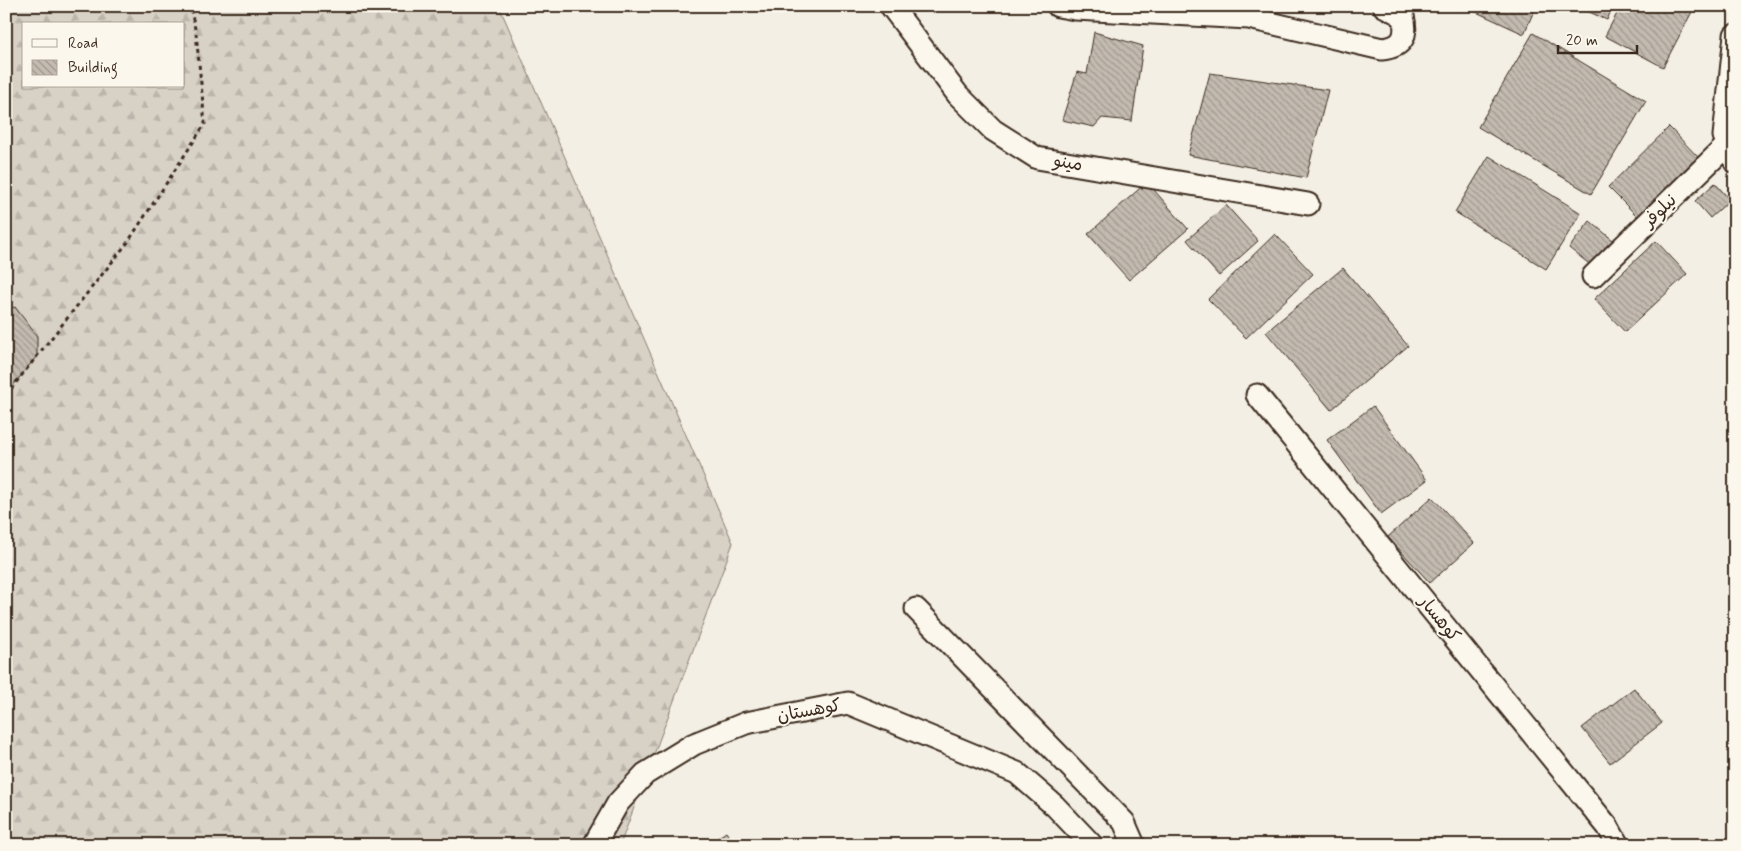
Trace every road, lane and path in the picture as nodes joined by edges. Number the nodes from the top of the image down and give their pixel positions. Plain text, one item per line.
1 (190, 6) edge
2 (891, 6) edge
3 (1058, 6) edge
4 (1384, 6) edge
5 (1735, 35) edge
6 (1731, 154) edge
7 (1308, 204) dead end
8 (1593, 276) dead end
9 (6, 395) edge
10 (1257, 395) dead end
11 (916, 609) dead end
12 (594, 845) edge
13 (1092, 845) edge
14 (1134, 845) edge
15 (1618, 845) edge

1 - 9 path
2 - 7 street, مینو
3 - 4 street
5 - 6 street
6 - 8 street, نیلوفر
10 - 15 street, کوهسار
11 - 14 street
12 - 13 street, کوهستان

